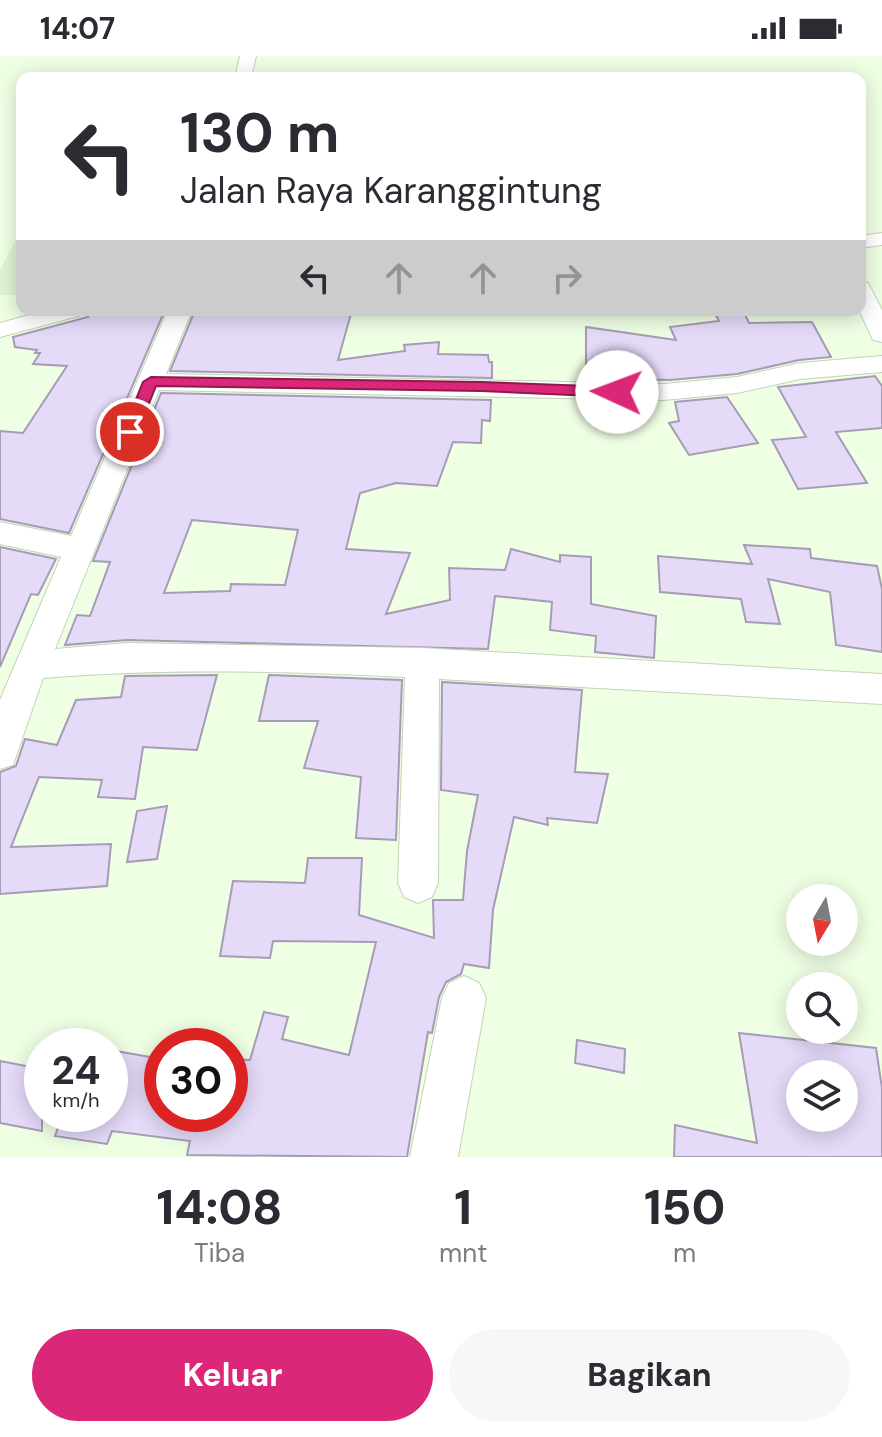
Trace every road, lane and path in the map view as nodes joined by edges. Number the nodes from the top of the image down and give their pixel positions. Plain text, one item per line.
1 (866, 301) edge
2 (56, 316) edge
3 (178, 316) edge
4 (4, 333) edge
5 (882, 335) edge
6 (882, 364) edge
7 (151, 382) junction
8 (0, 533) edge
9 (79, 549) junction
10 (422, 662) junction
11 (17, 685) edge
12 (882, 689) edge
13 (0, 753) edge
14 (418, 883) dead end
15 (464, 998) dead end
16 (434, 1157) edge

1 - 5 street
2 - 4 street
3 - 7 street
6 - 7 street
7 - 9 street
8 - 9 street
9 - 11 street
10 - 11 street
10 - 12 street
10 - 14 street
11 - 13 street
15 - 16 street

